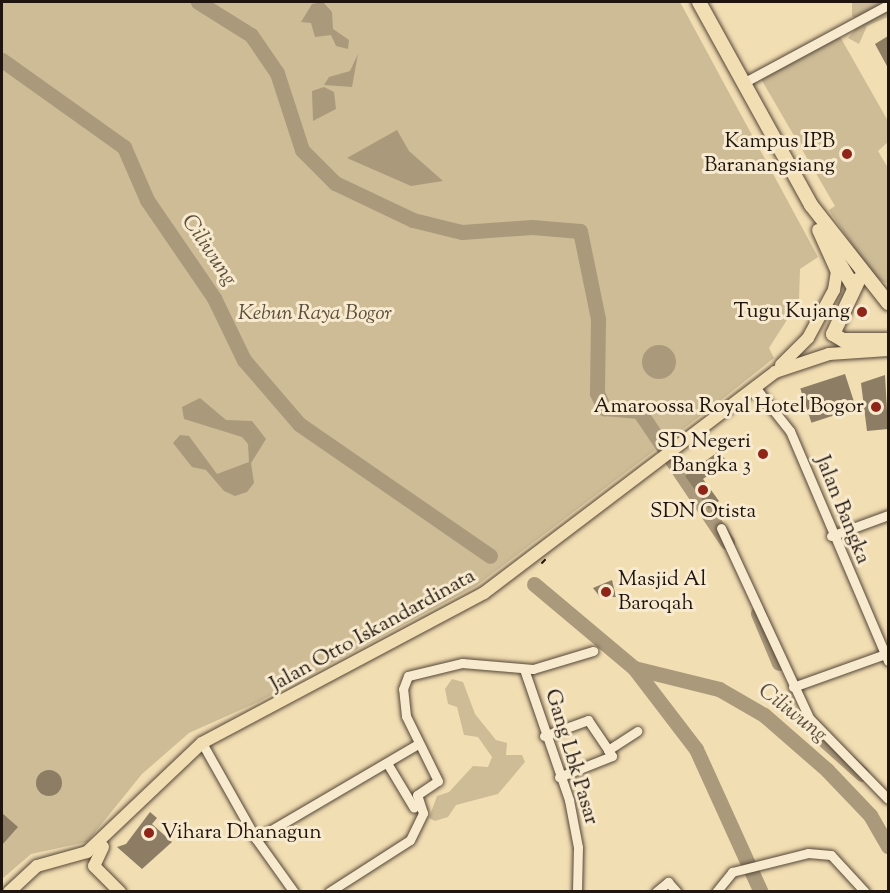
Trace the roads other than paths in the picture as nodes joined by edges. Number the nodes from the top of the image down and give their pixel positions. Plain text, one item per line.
1 (690, 2) edge
2 (699, 2) edge
3 (888, 5) edge
4 (743, 83) junction
5 (811, 205) junction
6 (818, 230) junction
7 (858, 281) junction
8 (888, 303) edge
9 (885, 342) edge
10 (754, 388) junction
11 (888, 515) edge
12 (721, 528) dead end
13 (831, 536) junction
14 (592, 651) dead end
15 (887, 658) edge
16 (524, 669) junction
17 (793, 687) junction
18 (637, 731) dead end
19 (544, 736) junction
20 (202, 743) junction
21 (416, 745) junction
22 (608, 750) junction
23 (387, 763) junction
24 (559, 777) junction
25 (888, 799) edge
26 (420, 818) junction
27 (114, 827) junction
28 (256, 839) junction
29 (9, 891) edge
30 (120, 891) edge
31 (294, 891) edge
32 (329, 891) edge
33 (577, 891) edge
34 (656, 891) edge
35 (677, 891) edge
36 (716, 891) edge
37 (865, 891) edge

1 - 6 highway
2 - 4 highway
3 - 4 street
4 - 5 highway
5 - 6 highway
5 - 7 highway
6 - 7 highway
6 - 10 main road, Jalan Otto Iskandardinata
7 - 8 highway
7 - 9 highway
9 - 10 main road, Jalan Otto Iskandardinata
10 - 13 street, Jalan Bangka
10 - 20 main road, Jalan Otto Iskandardinata
11 - 13 street
12 - 17 street
13 - 15 street, Jalan Bangka
14 - 16 street
15 - 17 street, Jalan Bangka
16 - 19 street, Gang Lbk Pasar
16 - 21 street
17 - 25 street
18 - 22 street
19 - 22 street
19 - 24 street, Gang Lbk Pasar
20 - 27 main road, Jalan Otto Iskandardinata
20 - 28 street
21 - 23 street
21 - 26 street
22 - 24 street
23 - 26 street
23 - 28 street
24 - 33 street, Gang Lbk Pasar
26 - 32 street
27 - 29 main road, Jalan Otto Iskandardinata
27 - 30 main road
28 - 31 street
34 - 35 street
36 - 37 street

